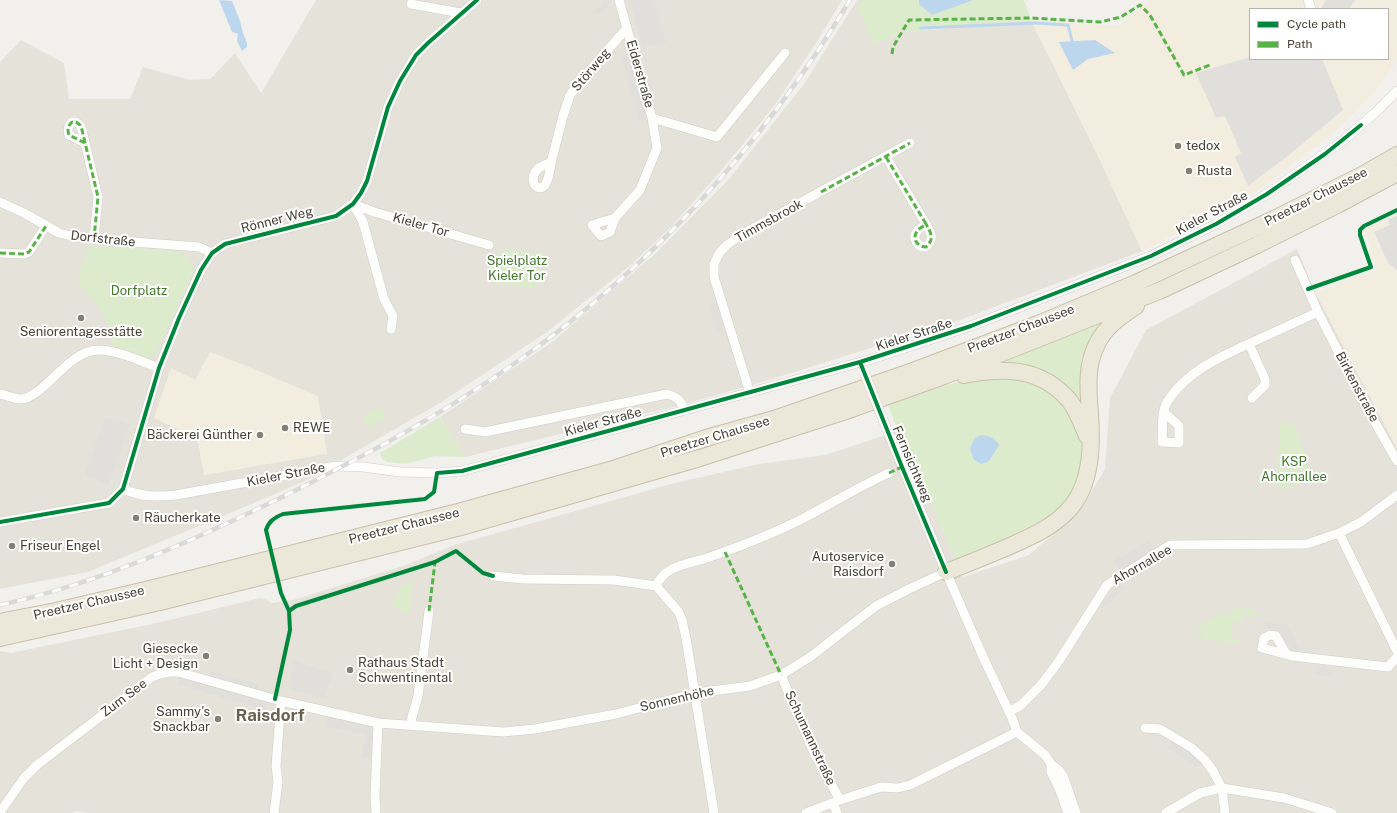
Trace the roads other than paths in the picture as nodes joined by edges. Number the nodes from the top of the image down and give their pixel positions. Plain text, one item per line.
1 (477, 0) edge
2 (619, 0) edge
3 (411, 4) dead end
4 (461, 13) junction
5 (627, 28) junction
6 (785, 53) dead end
7 (1396, 92) edge
8 (652, 118) junction
9 (85, 143) dead end
10 (910, 143) dead end
11 (1397, 155) edge
12 (886, 157) junction
13 (551, 163) dead end
14 (1397, 172) edge
15 (0, 202) edge
16 (353, 204) junction
17 (615, 218) dead end
18 (926, 224) dead end
19 (46, 226) junction
20 (94, 239) junction
21 (489, 246) dead end
22 (0, 253) edge
23 (212, 253) junction
24 (1295, 260) dead end
25 (1159, 291) junction
26 (1318, 312) junction
27 (391, 329) dead end
28 (1249, 344) junction
29 (860, 362) junction
30 (159, 368) junction
31 (944, 376) junction
32 (750, 393) junction
33 (0, 394) edge
34 (1252, 398) dead end
35 (684, 410) junction
36 (1164, 412) dead end
37 (465, 429) dead end
38 (1090, 441) junction
39 (1397, 461) edge
40 (889, 473) dead end
41 (123, 489) junction
42 (1397, 495) edge
43 (0, 522) edge
44 (1339, 533) junction
45 (946, 572) junction
46 (493, 576) dead end
47 (656, 586) junction
48 (429, 611) dead end
49 (0, 622) edge
50 (0, 638) edge
51 (1397, 651) edge
52 (1286, 654) dead end
53 (1397, 657) edge
54 (781, 675) junction
55 (696, 693) junction
56 (281, 701) junction
57 (1010, 712) junction
58 (378, 723) junction
59 (411, 725) junction
60 (1145, 728) dead end
61 (1018, 732) junction
62 (1051, 764) junction
63 (1222, 788) junction
64 (836, 802) junction
65 (0, 812) edge
66 (274, 813) edge
67 (376, 813) edge
68 (714, 813) edge
69 (806, 813) edge
70 (837, 813) edge
71 (1068, 813) edge
72 (1076, 813) edge
73 (1166, 813) edge
74 (1225, 813) edge
75 (1332, 813) edge

1 - 4 street, Rönner Weg
2 - 5 street, Eiderstraße
3 - 4 street
4 - 16 street, Rönner Weg
5 - 8 street, Eiderstraße
5 - 13 street, Störweg
6 - 8 street, Eiderstraße
7 - 29 street, Kieler Straße
8 - 17 street
9 - 20 street
10 - 12 street, Timmsbrook
11 - 49 highway, Preetzer Chaussee
12 - 18 street
12 - 32 street, Timmsbrook
14 - 25 highway, Preetzer Chaussee
15 - 19 street, Dorfstraße
16 - 21 street, Kieler Tor
16 - 23 street, Rönner Weg
16 - 27 street
19 - 20 street, Dorfstraße
19 - 22 street
20 - 23 street, Dorfstraße
23 - 30 street, Rönner Weg
24 - 26 street, Birkenstraße
25 - 31 highway, Preetzer Chaussee
25 - 38 highway
26 - 28 street
26 - 39 street, Birkenstraße
28 - 34 street
28 - 36 street
29 - 32 street, Kieler Straße
29 - 45 street, Fernsichtweg, bridge
30 - 33 street
30 - 41 street, Rönner Weg
31 - 38 highway
31 - 50 highway, Preetzer Chaussee
32 - 35 street, Kieler Straße
35 - 37 street
35 - 41 street, Kieler Straße
38 - 45 highway
40 - 47 street
41 - 43 street
42 - 44 street, Ahornallee
44 - 51 street
44 - 57 street, Ahornallee
45 - 54 street, Sonnenhöhe
45 - 57 street, Fernsichtweg
46 - 47 street
47 - 55 street
48 - 59 street
52 - 53 street
54 - 55 street, Sonnenhöhe
54 - 64 street, Schumannstraße
55 - 59 street, Sonnenhöhe
55 - 68 street
56 - 58 street, Zum See
56 - 65 street, Zum See
56 - 66 street
57 - 61 street, Fernsichtweg
58 - 59 street, Sonnenhöhe
58 - 67 street
60 - 63 street
61 - 62 street, Fernsichtweg
61 - 64 street
62 - 71 street, Fernsichtweg
62 - 72 street, Fernsichtweg
63 - 73 street
63 - 74 street
63 - 75 street
64 - 69 street
64 - 70 street, Schumannstraße

